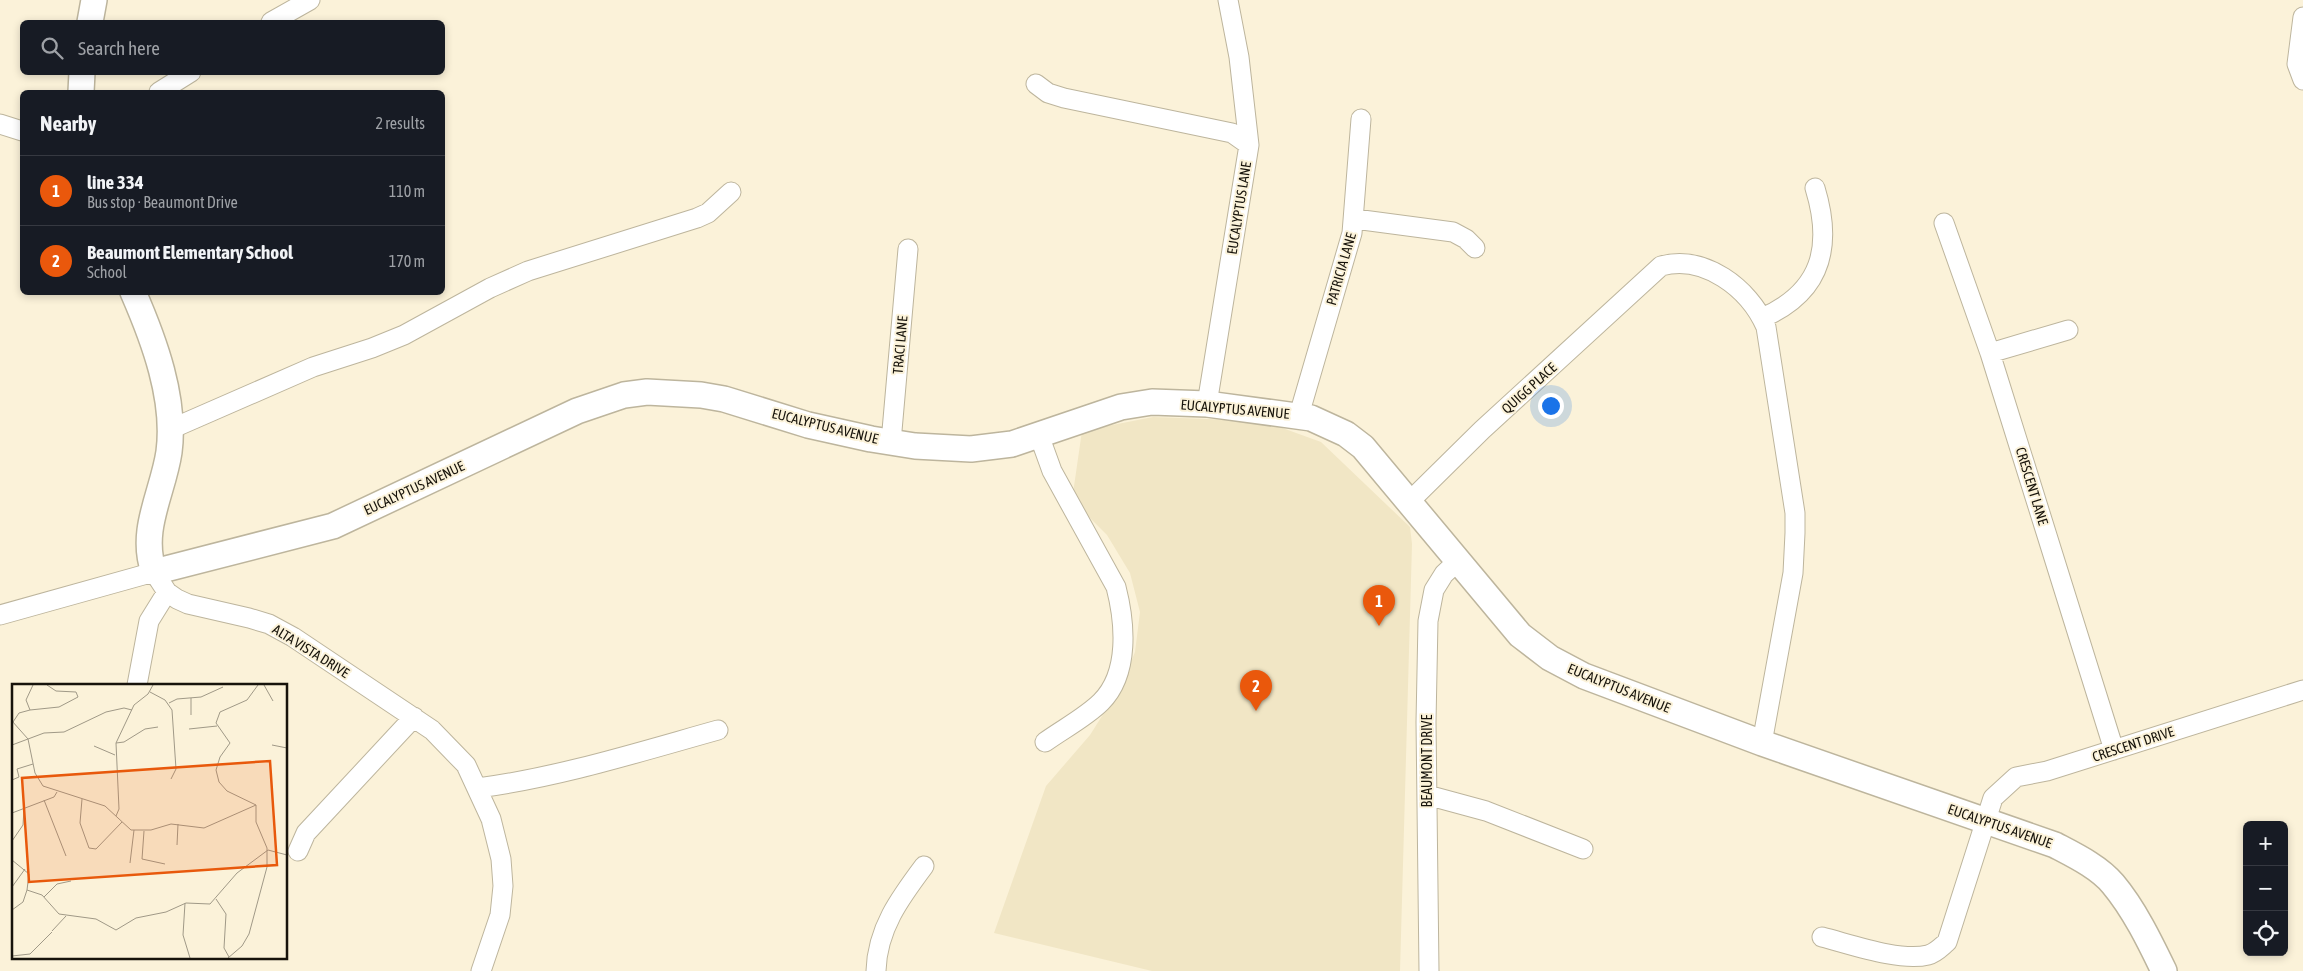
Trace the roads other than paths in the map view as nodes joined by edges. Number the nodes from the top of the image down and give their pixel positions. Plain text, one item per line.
1 (94, 0) edge
2 (310, 0) edge
3 (1228, 0) edge
4 (2303, 17) edge
5 (90, 20) edge
6 (275, 20) edge
7 (82, 75) edge
8 (186, 75) edge
9 (2303, 80) edge
10 (1036, 84) dead end
11 (81, 90) edge
12 (162, 90) edge
13 (1361, 119) dead end
14 (0, 124) edge
15 (20, 130) edge
16 (1249, 145) junction
17 (1815, 188) dead end
18 (731, 192) dead end
19 (1355, 219) junction
20 (1944, 223) dead end
21 (1475, 248) dead end
22 (908, 249) dead end
23 (133, 295) edge
24 (1762, 318) junction
25 (2068, 330) dead end
26 (1990, 353) junction
27 (1207, 404) junction
28 (1299, 415) junction
29 (171, 429) junction
30 (1039, 435) junction
31 (891, 442) junction
32 (1409, 502) junction
33 (1459, 560) junction
34 (160, 582) junction
35 (0, 615) edge
36 (137, 684) edge
37 (2303, 690) edge
38 (414, 717) junction
39 (718, 730) dead end
40 (1045, 742) dead end
41 (1762, 743) junction
42 (2114, 750) junction
43 (478, 788) junction
44 (1427, 795) junction
45 (1984, 821) junction
46 (1584, 849) dead end
47 (298, 851) dead end
48 (924, 866) dead end
49 (1822, 937) dead end
50 (481, 971) edge
51 (876, 971) edge
52 (1429, 971) edge
53 (2164, 971) edge

1 - 5 main road
2 - 6 street
3 - 16 street
4 - 9 street
7 - 11 main road
8 - 12 street
10 - 16 street, EUCALYPTUS LANE
13 - 19 street, PATRICIA LANE
14 - 15 street
16 - 27 street, EUCALYPTUS LANE
17 - 24 street
18 - 29 street
19 - 21 street
19 - 28 street, PATRICIA LANE
20 - 26 street, CRESCENT LANE
22 - 31 street, TRACI LANE
23 - 29 main road
24 - 32 street, QUIGG PLACE
24 - 41 street
25 - 26 street
26 - 42 street, CRESCENT LANE
27 - 28 main road, EUCALYPTUS AVENUE
27 - 30 main road, EUCALYPTUS AVENUE
28 - 32 main road, EUCALYPTUS AVENUE
29 - 34 main road
30 - 31 main road, EUCALYPTUS AVENUE
30 - 40 street
31 - 34 main road, EUCALYPTUS AVENUE
32 - 33 main road, EUCALYPTUS AVENUE
33 - 41 main road, EUCALYPTUS AVENUE
33 - 44 street, BEAUMONT DRIVE
34 - 35 street
34 - 36 street
34 - 38 street, ALTA VISTA DRIVE
37 - 42 street, CRESCENT DRIVE
38 - 43 street, ALTA VISTA DRIVE
38 - 47 street
39 - 43 street
41 - 45 main road, EUCALYPTUS AVENUE
42 - 45 street, CRESCENT DRIVE
43 - 50 street, ALTA VISTA DRIVE
44 - 46 street
44 - 52 street, BEAUMONT DRIVE
45 - 49 street, CRESCENT DRIVE
45 - 53 main road, EUCALYPTUS AVENUE
48 - 51 street

